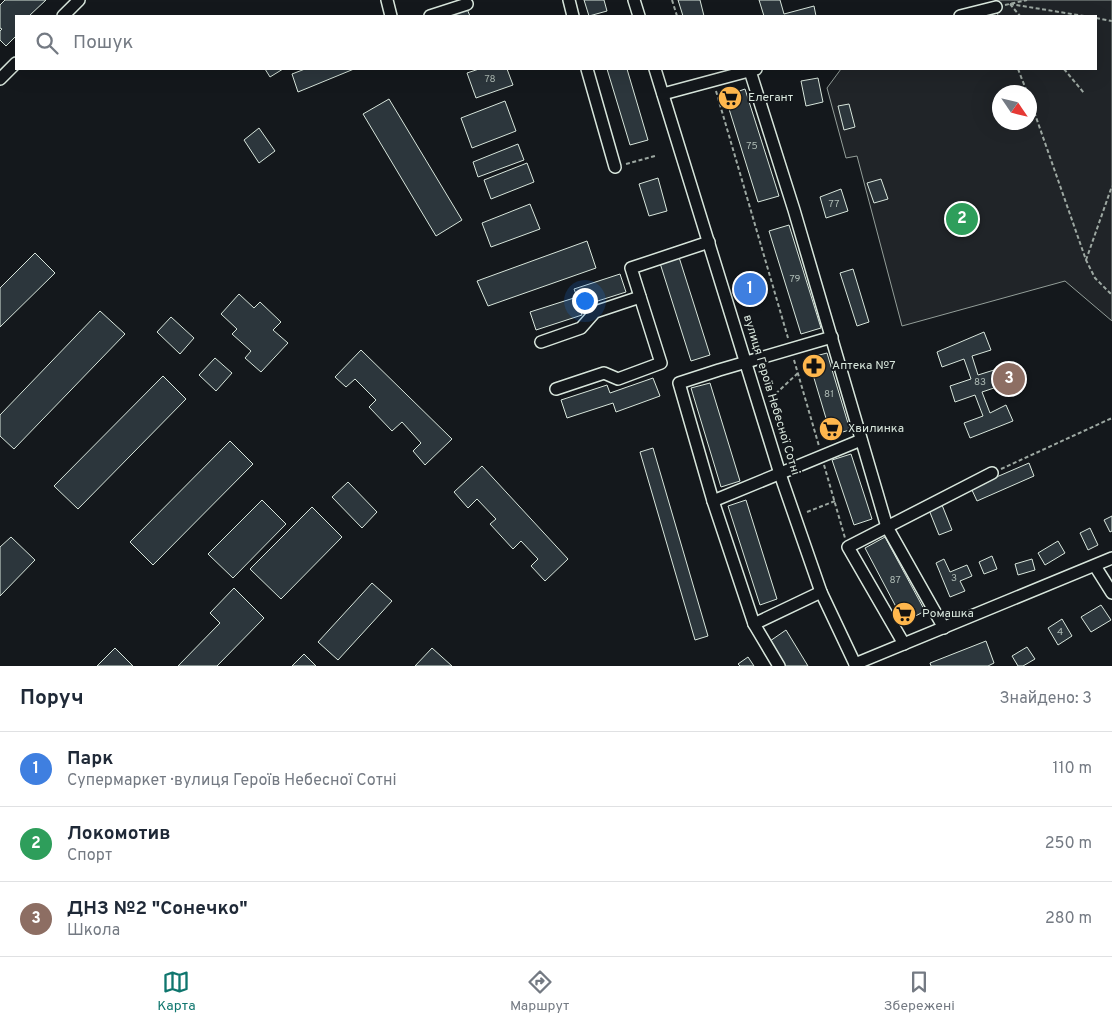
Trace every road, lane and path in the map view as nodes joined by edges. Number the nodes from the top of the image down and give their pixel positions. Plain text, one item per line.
1 (79, 0) edge
2 (387, 0) edge
3 (569, 0) edge
4 (634, 0) edge
5 (672, 0) edge
6 (1027, 0) edge
7 (467, 4) dead end
8 (1010, 4) junction
9 (996, 7) joint
10 (63, 15) edge
11 (391, 15) edge
12 (433, 15) edge
13 (573, 15) edge
14 (639, 15) edge
15 (676, 15) edge
16 (964, 15) edge
17 (1019, 15) edge
18 (1078, 15) edge
19 (1097, 18) edge
20 (1112, 21) edge
21 (15, 64) edge
22 (587, 70) edge
23 (655, 70) edge
24 (754, 70) edge
25 (1018, 70) edge
26 (1065, 70) edge
27 (0, 79) edge
28 (713, 80) junction
29 (1024, 85) edge
30 (1084, 93) dead end
31 (663, 94) junction
32 (1037, 120) edge
33 (655, 156) dead end
34 (615, 166) joint
35 (1112, 186) edge
36 (709, 242) junction
37 (1086, 260) junction
38 (1112, 295) edge
39 (640, 297) junction
40 (832, 337) junction
41 (541, 342) dead end
42 (791, 349) junction
43 (745, 362) junction
44 (798, 373) junction
45 (556, 389) dead end
46 (771, 398) dead end
47 (1112, 418) edge
48 (861, 440) junction
49 (822, 456) junction
50 (992, 473) joint
51 (780, 474) junction
52 (714, 501) junction
53 (835, 501) junction
54 (807, 512) dead end
55 (887, 527) junction
56 (848, 547) junction
57 (1112, 558) edge
58 (1095, 566) junction
59 (821, 592) junction
60 (1112, 593) edge
61 (754, 624) junction
62 (944, 628) junction
63 (904, 644) junction
64 (856, 665) edge
65 (779, 666) edge

1 - 10 street
2 - 11 street
3 - 13 street
4 - 14 street
5 - 15 path
6 - 8 path
7 - 12 street
8 - 9 path
8 - 17 path
8 - 18 path
9 - 16 street
19 - 20 path
21 - 27 street
22 - 34 street
23 - 31 street, вулиця Героїв Небесної Сотні
24 - 28 street
24 - 40 street
25 - 29 path
26 - 30 path
28 - 31 street
28 - 42 path
31 - 36 street, вулиця Героїв Небесної Сотні
32 - 37 path
33 - 34 path
35 - 37 path
36 - 39 street
36 - 43 street, вулиця Героїв Небесної Сотні
37 - 38 path
39 - 41 street
39 - 45 street
40 - 42 street
40 - 48 street
42 - 43 street
42 - 44 path
43 - 51 street, вулиця Героїв Небесної Сотні
43 - 52 street
44 - 46 path
44 - 49 path
47 - 50 path
48 - 49 street
48 - 55 street
49 - 51 street
49 - 53 path
50 - 55 street
51 - 52 street
51 - 59 street, вулиця Героїв Небесної Сотні
52 - 61 street
53 - 54 path
53 - 56 path
55 - 56 street
55 - 62 street
56 - 63 street
57 - 58 street
58 - 60 street
58 - 62 street
59 - 61 street
59 - 64 street, вулиця Героїв Небесної Сотні
61 - 65 street
62 - 63 street
63 - 64 street

